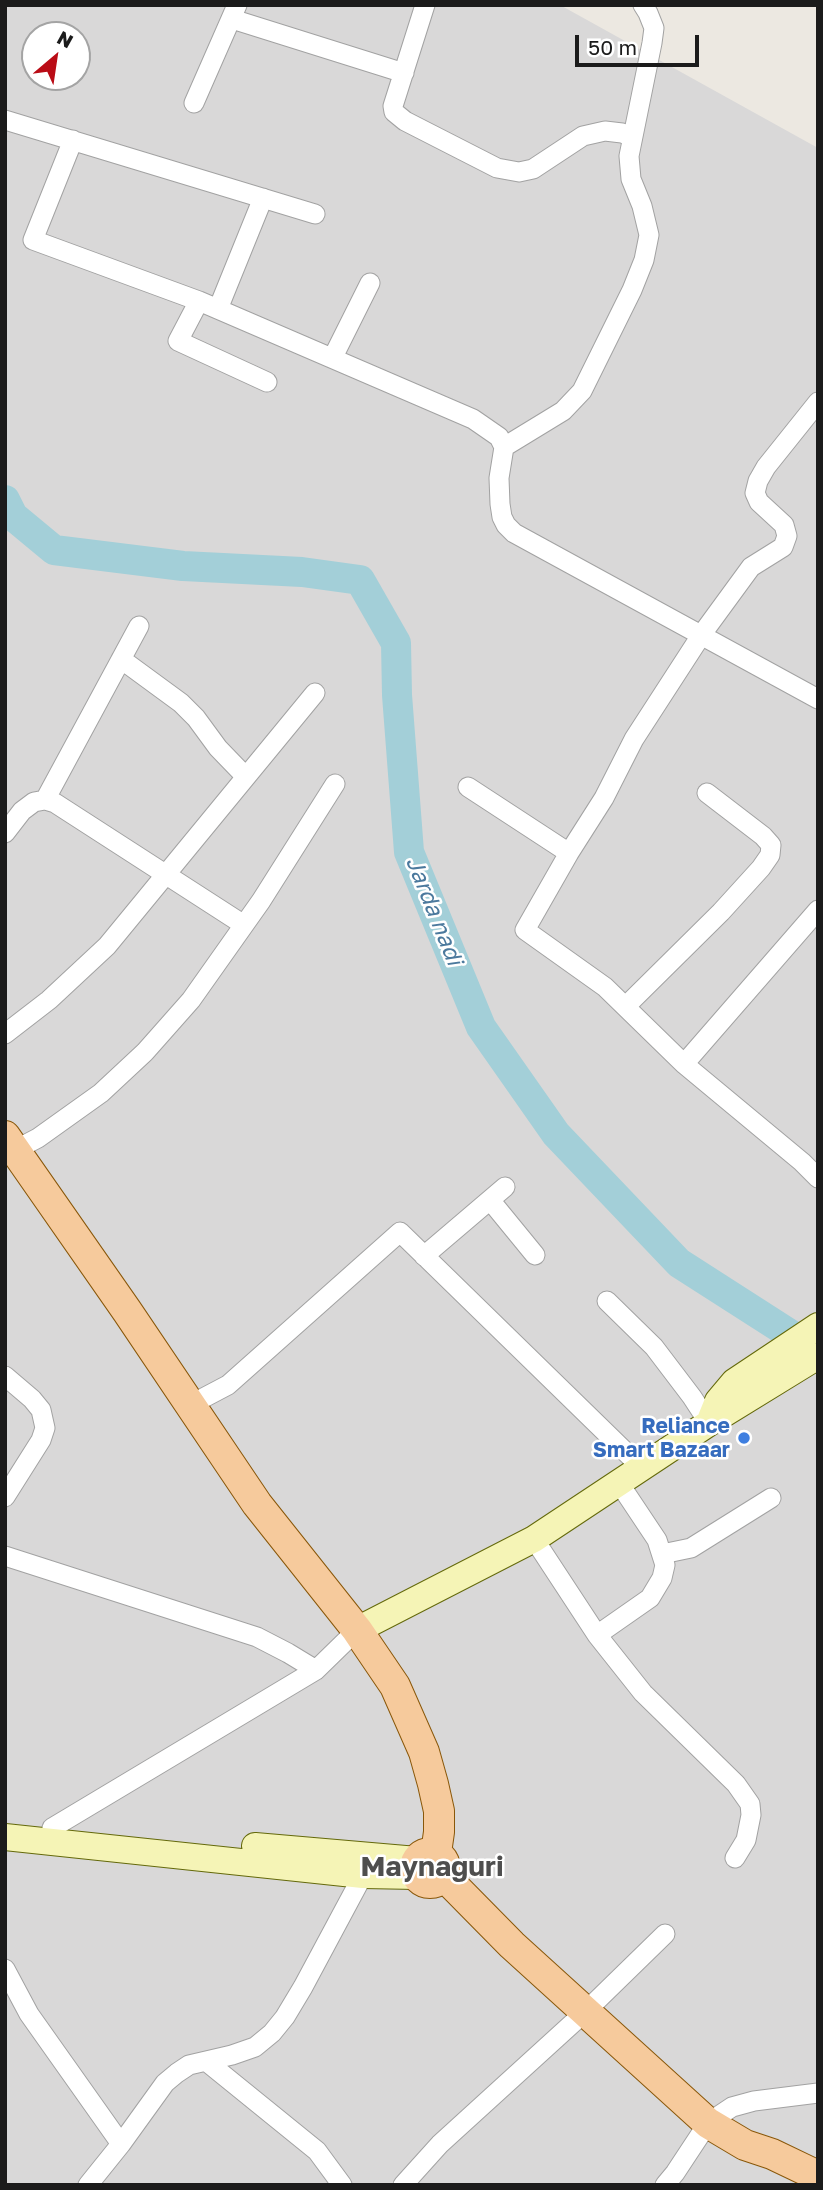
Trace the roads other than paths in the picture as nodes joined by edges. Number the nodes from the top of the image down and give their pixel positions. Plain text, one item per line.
1 (425, 5) edge
2 (643, 5) edge
3 (234, 12) edge
4 (404, 74) junction
5 (194, 103) dead end
6 (5, 120) edge
7 (632, 138) junction
8 (73, 139) junction
9 (263, 198) junction
10 (315, 214) dead end
11 (370, 283) dead end
12 (199, 301) junction
13 (218, 309) junction
14 (333, 357) junction
15 (267, 382) dead end
16 (818, 402) edge
17 (504, 447) junction
18 (139, 626) dead end
19 (702, 634) junction
20 (121, 659) junction
21 (315, 693) dead end
22 (818, 699) edge
23 (246, 777) junction
24 (335, 785) dead end
25 (468, 787) dead end
26 (707, 793) dead end
27 (45, 800) junction
28 (5, 832) edge
29 (569, 853) junction
30 (166, 875) junction
31 (818, 909) edge
32 (244, 925) junction
33 (626, 1006) junction
34 (5, 1034) edge
35 (684, 1064) junction
36 (10, 1143) edge
37 (818, 1178) edge
38 (424, 1255) junction
39 (535, 1255) dead end
40 (607, 1301) dead end
41 (818, 1326) edge
42 (818, 1356) edge
43 (5, 1376) edge
44 (190, 1405) junction
45 (720, 1416) junction
46 (641, 1467) junction
47 (619, 1483) junction
48 (5, 1497) edge
49 (771, 1498) dead end
50 (534, 1539) junction
51 (662, 1554) junction
52 (5, 1556) edge
53 (357, 1630) junction
54 (597, 1636) junction
55 (316, 1670) junction
56 (5, 1824) edge
57 (52, 1828) junction
58 (5, 1837) edge
59 (735, 1858) dead end
60 (428, 1866) junction
61 (363, 1875) junction
62 (666, 1934) dead end
63 (5, 1969) edge
64 (585, 2012) junction
65 (206, 2061) junction
66 (818, 2093) edge
67 (708, 2123) junction
68 (121, 2144) junction
69 (772, 2154) junction
70 (818, 2161) edge
71 (818, 2176) edge
72 (88, 2185) edge
73 (342, 2185) edge
74 (403, 2185) edge
75 (665, 2185) edge

1 - 4 street
2 - 7 street
3 - 4 street
3 - 5 street
4 - 7 street
6 - 8 street
7 - 17 street
8 - 9 street
8 - 12 street
9 - 10 street
9 - 13 street
11 - 14 street
12 - 13 street
12 - 15 street
13 - 14 street
14 - 17 street
16 - 19 street
17 - 19 street
18 - 20 street
19 - 22 street
19 - 29 street
20 - 23 street
20 - 27 street
21 - 23 street
23 - 30 street
24 - 32 street
25 - 29 street
26 - 33 street
27 - 28 street
27 - 30 street
29 - 33 street
30 - 32 street
30 - 34 street
31 - 35 street
32 - 36 street
33 - 35 street
35 - 37 street
36 - 44 main road
38 - 39 street
38 - 44 street
38 - 46 street
40 - 45 street
41 - 45 main road
42 - 45 main road
43 - 48 street
44 - 53 main road
45 - 46 main road
46 - 47 main road
47 - 50 main road
47 - 51 street
49 - 51 street
50 - 53 main road
50 - 54 street
51 - 54 street
52 - 55 street
53 - 55 street
53 - 60 main road
54 - 59 street
55 - 57 street
56 - 57 main road
57 - 60 main road
58 - 61 main road
60 - 61 main road
60 - 64 main road
61 - 65 street
62 - 64 street
63 - 68 street
64 - 67 main road
64 - 74 street
65 - 68 street
65 - 73 street
66 - 67 street
67 - 69 main road
67 - 75 street
68 - 72 street
69 - 70 main road
69 - 71 main road

